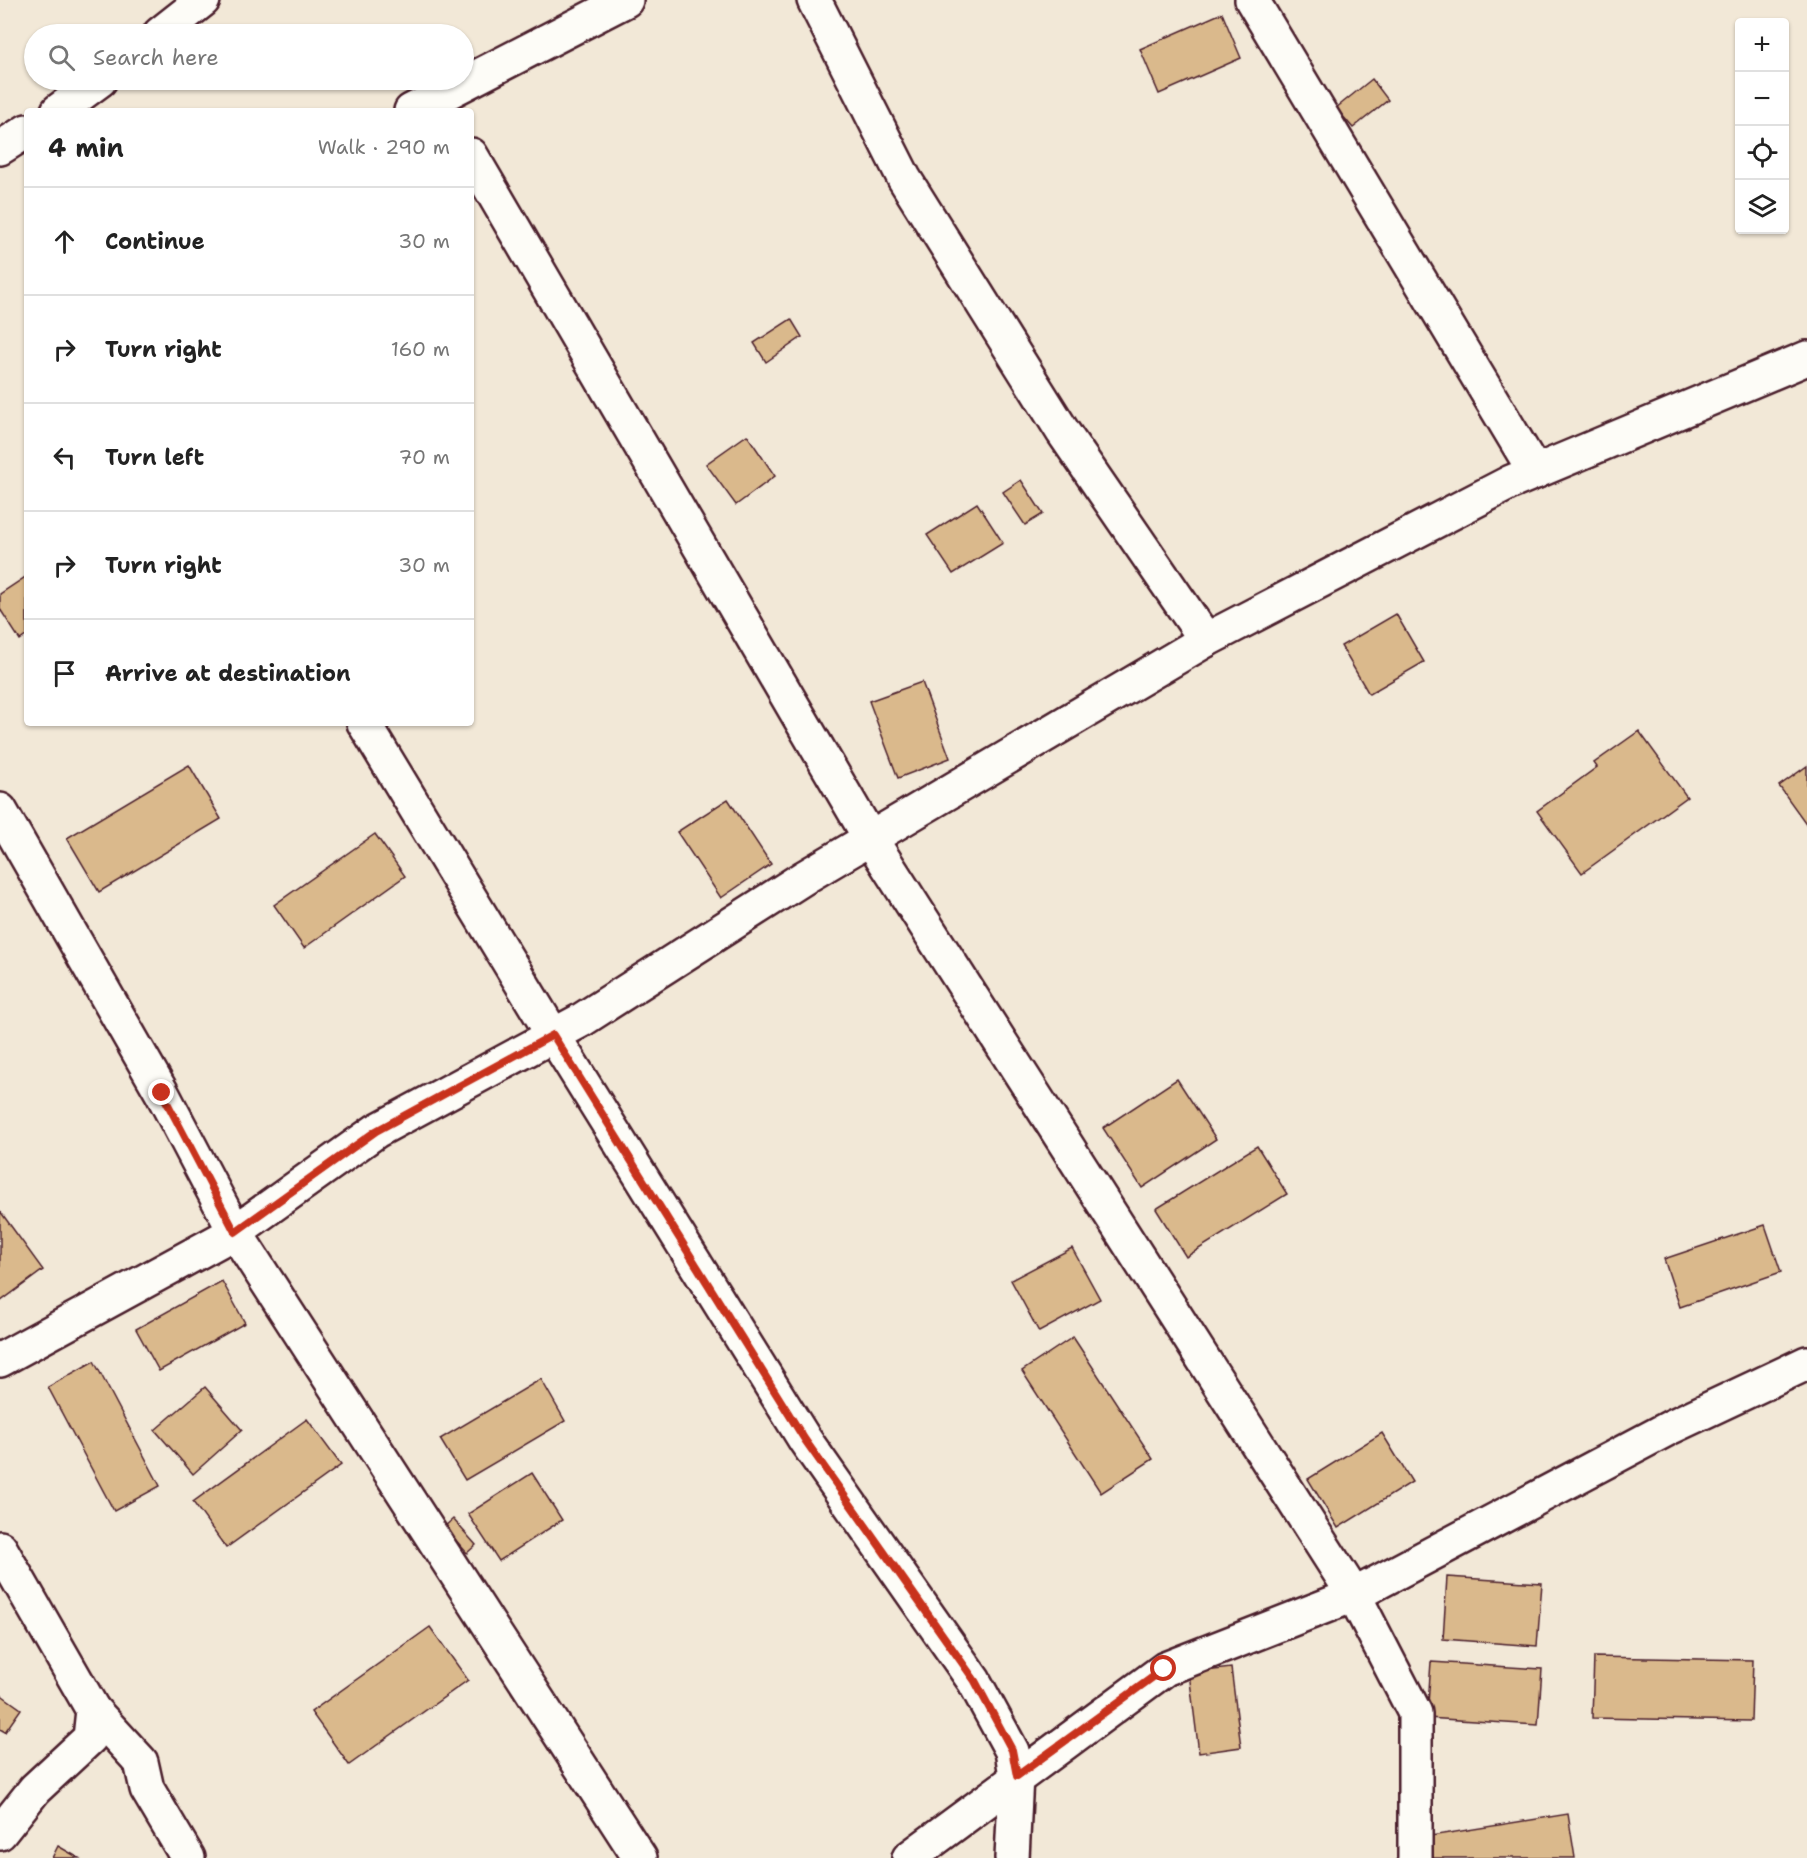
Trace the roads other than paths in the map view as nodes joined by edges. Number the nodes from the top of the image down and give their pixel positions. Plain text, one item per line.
1 (202, 0) edge
2 (626, 0) edge
3 (814, 0) edge
4 (1252, 0) edge
5 (172, 24) edge
6 (474, 83) edge
7 (86, 90) edge
8 (460, 90) edge
9 (431, 106) edge
10 (62, 108) edge
11 (24, 133) edge
12 (0, 148) edge
13 (474, 160) edge
14 (1807, 358) edge
15 (1535, 472) junction
16 (1206, 640) junction
17 (366, 726) edge
18 (0, 810) edge
19 (870, 838) junction
20 (553, 1035) junction
21 (235, 1232) junction
22 (0, 1360) edge
23 (1807, 1363) edge
24 (0, 1548) edge
25 (1354, 1595) junction
26 (93, 1710) junction
27 (1017, 1776) junction
28 (0, 1833) edge
29 (188, 1858) edge
30 (640, 1858) edge
31 (909, 1858) edge
32 (1012, 1858) edge
33 (1415, 1858) edge

1 - 5 street
2 - 6 street
3 - 16 street
4 - 15 street
7 - 10 street
8 - 9 street
11 - 12 street
13 - 19 street
14 - 15 street
15 - 16 street
16 - 19 street
17 - 20 street
18 - 21 street
19 - 20 street
19 - 25 street
20 - 21 street
20 - 27 street
21 - 22 street
21 - 30 street
23 - 25 street
24 - 26 street
25 - 27 street
25 - 33 street
26 - 28 street
26 - 29 street
27 - 31 street
27 - 32 street

